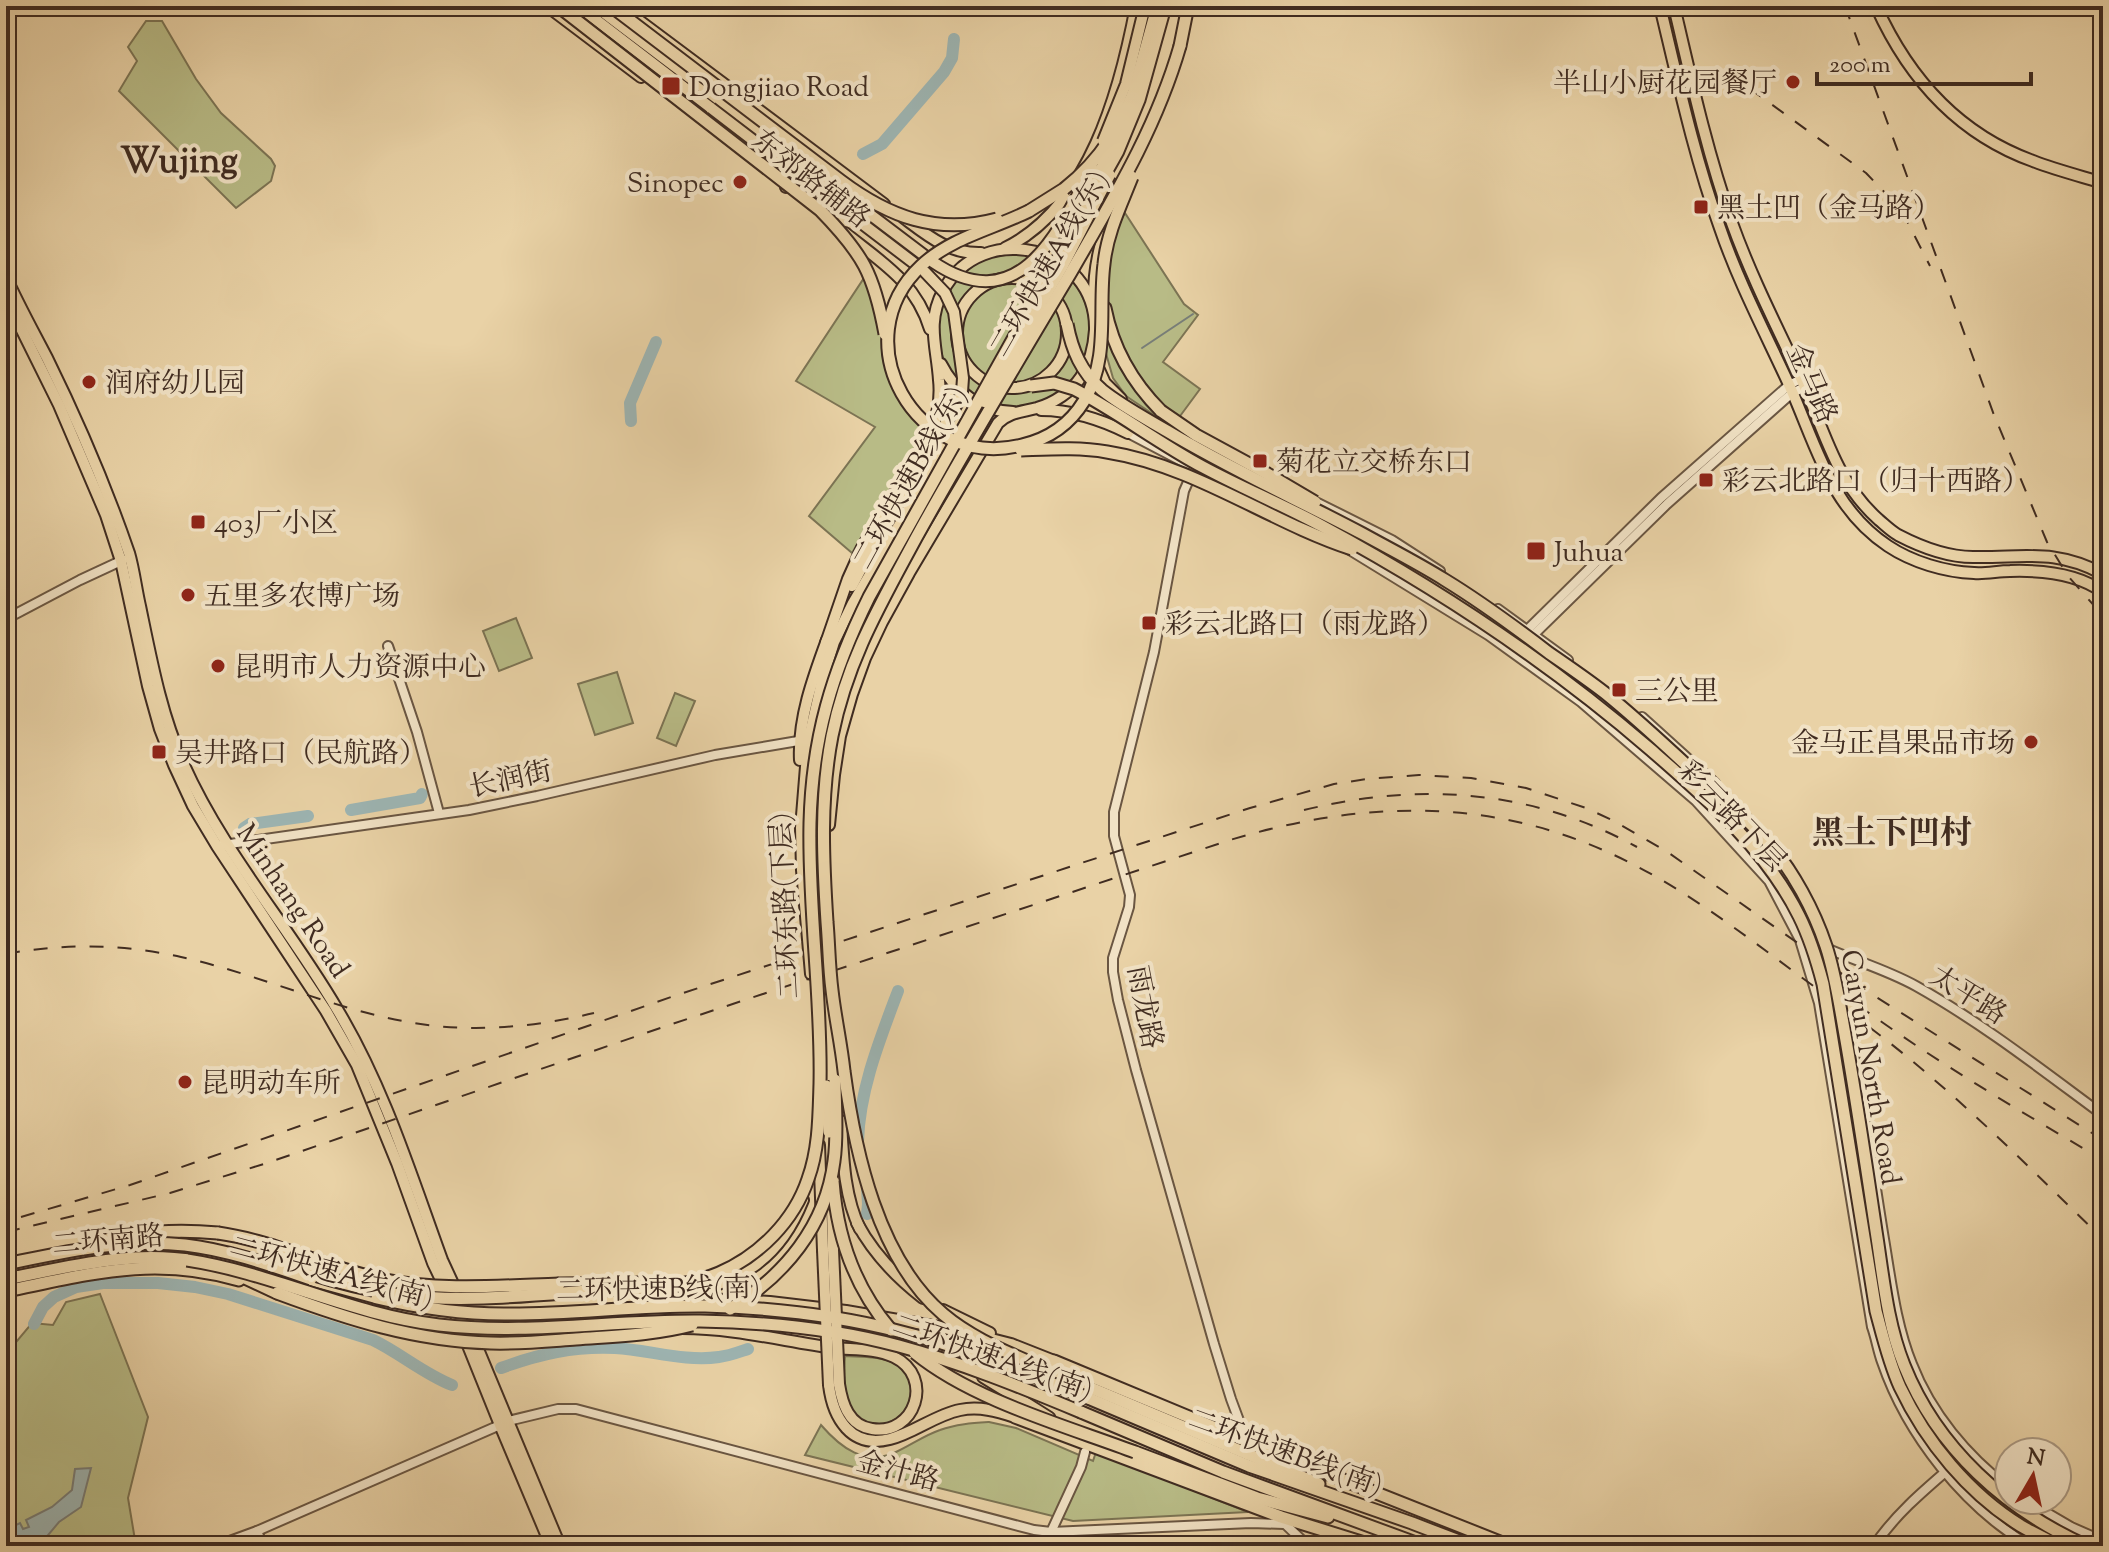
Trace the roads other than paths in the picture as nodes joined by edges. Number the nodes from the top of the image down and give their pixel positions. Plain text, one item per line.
1 (547, 6) edge
2 (558, 6) edge
3 (578, 6) edge
4 (595, 6) edge
5 (611, 6) edge
6 (620, 6) edge
7 (1136, 6) edge
8 (1145, 6) edge
9 (1157, 6) edge
10 (1166, 6) edge
11 (1660, 6) edge
12 (1674, 6) edge
13 (1879, 6) edge
14 (1188, 9) edge
15 (1160, 25) junction
16 (1149, 41) junction
17 (1126, 84) junction
18 (1122, 96) junction
19 (711, 108) junction
20 (1116, 137) junction
21 (728, 143) junction
22 (1144, 143) junction
23 (808, 175) junction
24 (2103, 180) edge
25 (786, 187) junction
26 (1029, 211) junction
27 (995, 252) junction
28 (6, 277) edge
29 (996, 280) junction
30 (1102, 295) junction
31 (6, 298) edge
32 (1095, 322) junction
33 (1067, 324) junction
34 (957, 336) junction
35 (934, 345) junction
36 (889, 351) junction
37 (1803, 383) junction
38 (1031, 386) junction
39 (1791, 389) junction
40 (1134, 408) joint
41 (1025, 411) junction
42 (1128, 433) joint
43 (1204, 446) junction
44 (980, 448) junction
45 (1194, 467) junction
46 (126, 559) junction
47 (1408, 559) junction
48 (1400, 571) junction
49 (2103, 574) edge
50 (2103, 592) edge
51 (6, 619) edge
52 (1530, 632) junction
53 (826, 643) junction
54 (388, 646) dead end
55 (1511, 652) junction
56 (825, 690) junction
57 (845, 716) junction
58 (804, 740) junction
59 (808, 798) junction
60 (439, 813) junction
61 (812, 815) junction
62 (222, 846) junction
63 (1798, 935) junction
64 (1832, 952) junction
65 (832, 991) junction
66 (819, 1001) junction
67 (822, 1070) junction
68 (2103, 1115) edge
69 (860, 1229) junction
70 (202, 1247) junction
71 (40, 1259) junction
72 (111, 1260) junction
73 (187, 1260) junction
74 (6, 1265) edge
75 (6, 1278) edge
76 (704, 1278) junction
77 (24, 1287) junction
78 (6, 1291) edge
79 (277, 1293) junction
80 (626, 1300) junction
81 (457, 1305) junction
82 (704, 1328) junction
83 (468, 1335) junction
84 (1054, 1361) junction
85 (834, 1384) junction
86 (1022, 1401) joint
87 (1015, 1417) joint
88 (504, 1423) junction
89 (1244, 1434) dead end
90 (1085, 1452) dead end
91 (1969, 1452) junction
92 (1134, 1457) junction
93 (1946, 1472) junction
94 (1993, 1474) edge
95 (2050, 1516) edge
96 (1412, 1523) junction
97 (257, 1531) junction
98 (1051, 1532) junction
99 (2103, 1541) edge
100 (216, 1546) edge
101 (263, 1546) edge
102 (551, 1546) edge
103 (560, 1546) edge
104 (1308, 1546) edge
105 (1374, 1546) edge
106 (1423, 1546) edge
107 (1472, 1546) edge
108 (1510, 1546) edge
109 (1874, 1546) edge
110 (2030, 1546) edge
111 (2059, 1546) edge
112 (2087, 1546) edge

1 - 21 main road, 东郊路辅路
2 - 36 highway, bridge
3 - 19 main road
4 - 23 main road
5 - 26 highway, bridge
6 - 27 main road, 东郊路辅路
7 - 27 main road
8 - 17 main road, bridge
9 - 16 main road, 二环东路(下层), bridge
10 - 15 highway, 二环快速B线(东), bridge
10 - 56 main road, 二环东路(下层), bridge
11 - 39 main road, 金马路
12 - 37 main road, 金马路
13 - 24 main road
14 - 22 highway, 二环快速A线(东), bridge
14 - 32 main road
15 - 26 highway, bridge
15 - 66 highway, 二环快速B线(东), bridge
16 - 17 main road, bridge
16 - 20 main road, 二环东路(下层), bridge
17 - 18 main road, bridge
18 - 20 main road, bridge
18 - 29 main road, bridge
19 - 21 main road
19 - 23 main road, bridge
20 - 56 main road, 二环东路(下层), bridge
21 - 25 main road, 东郊路辅路
22 - 30 highway, bridge
22 - 65 highway, 二环快速A线(东), bridge
23 - 25 main road
23 - 29 main road, bridge
23 - 34 main road, bridge
25 - 35 main road, 东郊路辅路
26 - 36 highway, bridge
27 - 32 main road
27 - 35 main road
28 - 46 main road, Minhang Road
29 - 33 main road, bridge
29 - 34 main road, bridge
30 - 44 highway, bridge
30 - 47 highway, bridge
31 - 46 main road, Minhang Road
32 - 40 main road
32 - 41 main road
33 - 38 main road, bridge
33 - 47 highway, bridge
34 - 38 main road, bridge
34 - 53 main road, bridge
35 - 41 main road
35 - 53 main road
36 - 44 highway, bridge
37 - 39 street
37 - 49 main road, 金马路
38 - 48 highway, bridge
39 - 50 main road, 金马路
39 - 52 street
40 - 43 street, 彩云路下层
41 - 42 main road
41 - 57 main road
42 - 45 street, 彩云路下层
43 - 45 street, 雨龙路
43 - 52 street, 彩云路下层
44 - 48 highway, bridge
45 - 55 street, 彩云路下层
45 - 89 street, 雨龙路
46 - 51 street
46 - 62 main road, Minhang Road
47 - 112 highway, Caiyun North Road, bridge
48 - 111 highway, Caiyun North Road, bridge
52 - 55 street
52 - 64 street, 彩云路下层
53 - 58 main road
54 - 60 street
55 - 63 street, 彩云路下层
56 - 58 main road, 二环东路(下层)
56 - 59 main road, 二环东路(下层)
57 - 61 main road
57 - 69 main road
58 - 59 main road
58 - 60 street, 长润街
59 - 61 main road, 二环东路(下层)
59 - 67 main road, 二环东路(下层)
60 - 62 street, 长润街
61 - 67 main road, 二环东路(下层)
62 - 81 main road, Minhang Road
63 - 64 street, 太平路
63 - 93 street, 彩云路下层
64 - 68 street, 太平路
64 - 91 street, 彩云路下层
65 - 79 highway, bridge
65 - 96 highway, bridge
66 - 76 highway, bridge
66 - 92 highway, bridge
67 - 69 main road
67 - 80 main road
67 - 85 main road, bridge
69 - 84 main road
70 - 74 highway, 二环快速B线(南), bridge
70 - 76 highway, bridge
70 - 96 highway, 二环快速B线(南), bridge
71 - 74 main road, 二环南路
71 - 76 highway, bridge
71 - 81 main road, 二环南路
72 - 73 highway, 二环快速A线(南)
72 - 75 highway, 二环快速A线(南)
72 - 77 highway
73 - 79 highway, bridge
73 - 106 highway, 二环快速A线(南), bridge
75 - 83 main road, 二环南路
77 - 78 highway
77 - 79 highway
80 - 81 main road, 二环南路
80 - 84 main road
81 - 83 main road, Minhang Road
82 - 83 main road, 二环南路
82 - 85 main road, 二环南路
82 - 86 main road
83 - 88 main road, Minhang Road
84 - 108 highway
85 - 87 main road
86 - 92 highway
87 - 92 highway
88 - 97 street, 金汁路
88 - 98 street, 金汁路
88 - 102 main road, Minhang Road
88 - 103 main road, Minhang Road
90 - 98 street
91 - 93 street
91 - 94 street, 彩云路下层
92 - 105 highway
92 - 106 highway
93 - 109 street
93 - 110 street, 彩云路下层
95 - 99 street
96 - 107 highway, 二环快速B线(南)
97 - 100 street, 金汁路
97 - 101 street
98 - 104 street, 金汁路

